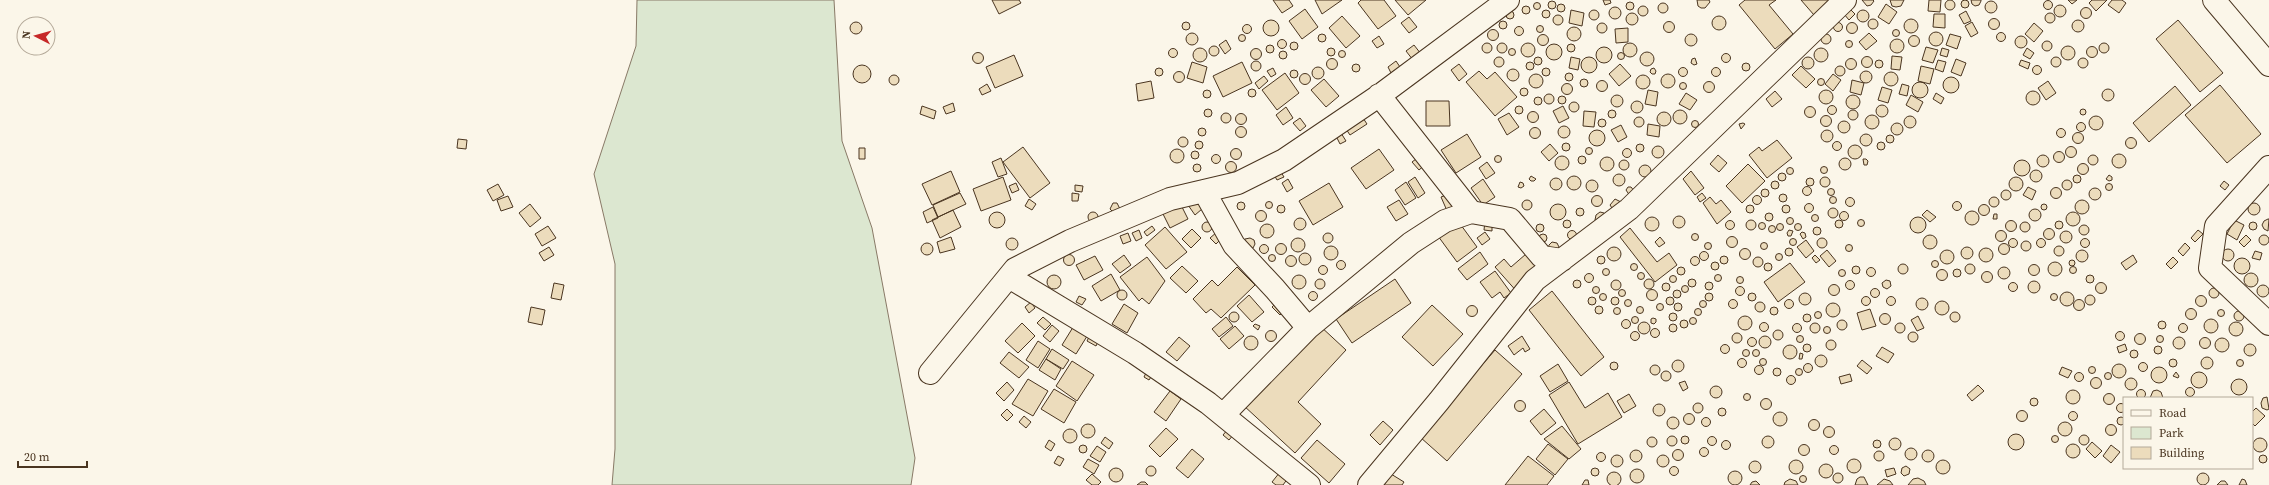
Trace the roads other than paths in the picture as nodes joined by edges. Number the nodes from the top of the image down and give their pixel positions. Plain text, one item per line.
1 (1508, 0) edge
2 (1845, 0) edge
3 (2214, 0) edge
4 (2269, 65) edge
5 (1379, 95) junction
6 (2269, 167) edge
7 (1204, 191) junction
8 (1471, 212) junction
9 (1562, 260) junction
10 (1009, 277) junction
11 (2269, 324) edge
12 (1308, 328) junction
13 (930, 373) dead end
14 (1223, 415) junction
15 (1309, 485) edge
16 (1369, 485) edge

1 - 5 street
2 - 9 street
3 - 4 street
5 - 7 street
5 - 8 street
6 - 11 street
7 - 10 street
7 - 12 street
8 - 9 street
8 - 12 street
9 - 16 street
10 - 13 street
10 - 14 street
12 - 14 street
14 - 15 street

